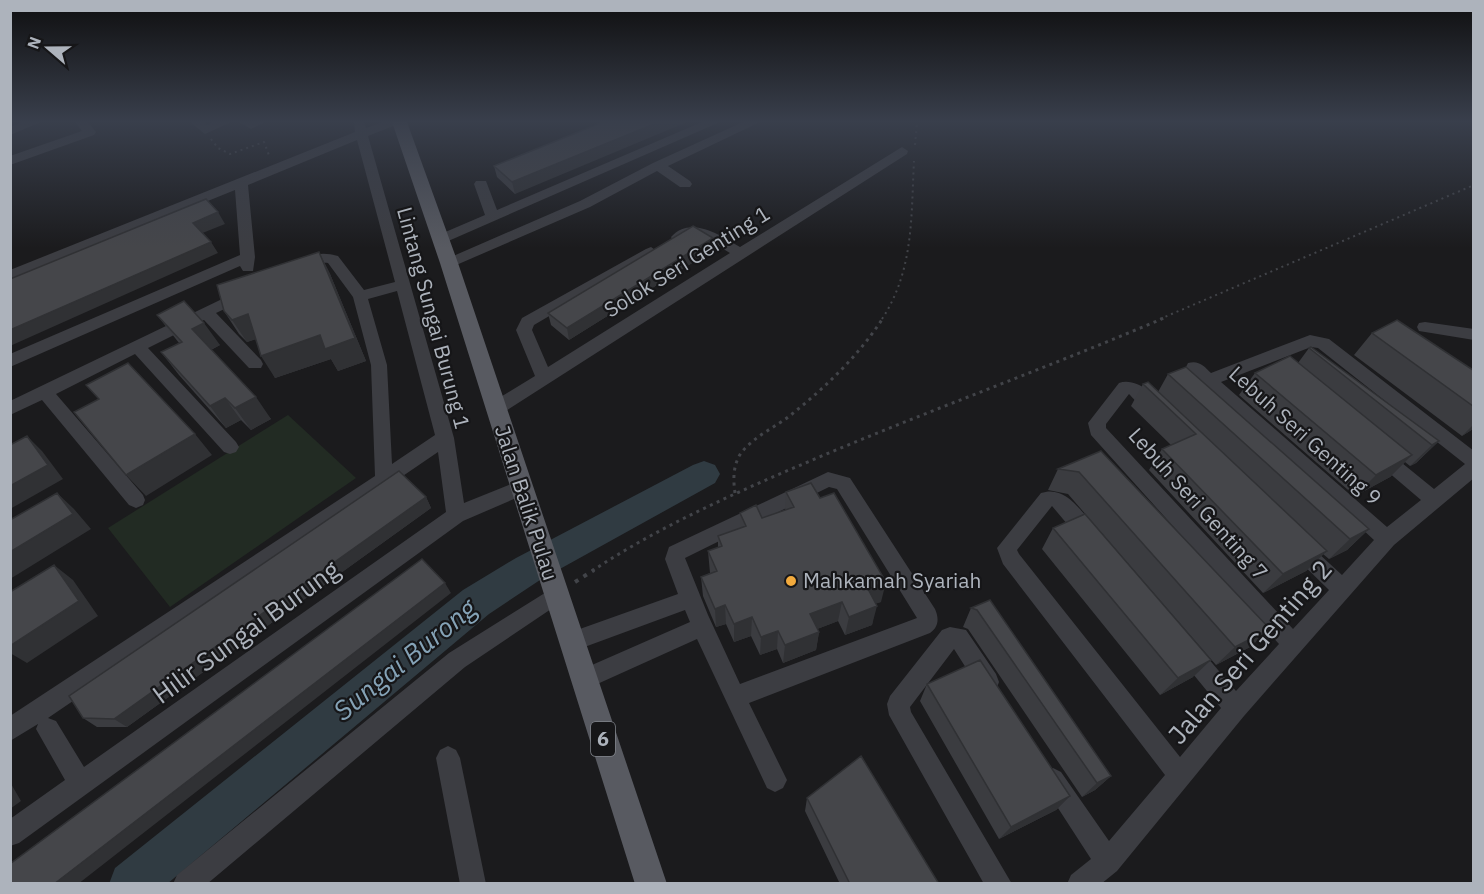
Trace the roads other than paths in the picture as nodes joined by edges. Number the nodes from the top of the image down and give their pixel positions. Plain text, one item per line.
1 (291, 164) edge
2 (370, 164) edge
3 (413, 164) edge
4 (618, 164) edge
5 (663, 164) edge
6 (890, 164) edge
7 (658, 166) junction
8 (241, 184) junction
9 (481, 184) dead end
10 (686, 184) dead end
11 (493, 217) junction
12 (441, 239) junction
13 (740, 253) junction
14 (449, 263) junction
15 (288, 271) edge
16 (10, 276) edge
17 (403, 285) junction
18 (257, 286) edge
19 (360, 296) junction
20 (206, 312) junction
21 (1425, 327) dead end
22 (1473, 336) edge
23 (137, 346) junction
24 (1265, 360) junction
25 (10, 361) edge
26 (255, 364) dead end
27 (1194, 367) dead end
28 (1283, 375) edge
29 (544, 378) junction
30 (1209, 380) junction
31 (45, 392) junction
32 (10, 409) edge
33 (495, 409) junction
34 (1167, 421) edge
35 (445, 438) junction
36 (1363, 441) edge
37 (230, 447) dead end
38 (1473, 461) edge
39 (1473, 467) edge
40 (384, 479) junction
41 (521, 488) junction
42 (136, 500) dead end
43 (1434, 500) junction
44 (456, 515) junction
45 (1284, 533) edge
46 (1387, 539) junction
47 (1106, 554) edge
48 (552, 582) junction
49 (1342, 589) junction
50 (690, 599) junction
51 (702, 627) junction
52 (1175, 636) edge
53 (571, 642) junction
54 (1293, 644) junction
55 (584, 679) junction
56 (997, 695) edge
57 (736, 698) junction
58 (1236, 708) junction
59 (12, 726) edge
60 (48, 729) dead end
61 (448, 758) dead end
62 (1043, 764) edge
63 (1180, 775) junction
64 (775, 780) dead end
65 (80, 783) junction
66 (10, 834) edge
67 (1108, 862) junction
68 (186, 884) edge
69 (473, 884) edge
70 (651, 884) edge
71 (999, 884) edge
72 (1080, 884) edge

1 - 8 street
2 - 17 street, Lintang Sungai Burung 1
3 - 12 main road, Jalan Balik Pulau / 6
4 - 11 street
5 - 7 street
6 - 13 street, Solok Seri Genting 1
7 - 10 street
7 - 14 street
8 - 16 street
8 - 25 street
9 - 11 street
11 - 12 street
12 - 14 main road, Jalan Balik Pulau / 6
13 - 29 street, Solok Seri Genting 1
13 - 29 street
14 - 33 main road, Jalan Balik Pulau / 6
15 - 19 street
17 - 19 street
17 - 35 street, Lintang Sungai Burung 1
18 - 20 street
19 - 40 street
20 - 23 street
20 - 26 street
21 - 22 street
23 - 31 street
23 - 37 street
24 - 28 street
24 - 30 street
24 - 38 street
27 - 30 street, Lebuh Seri Genting 9
29 - 33 street, Solok Seri Genting 1
30 - 46 street, Lebuh Seri Genting 9
31 - 32 street
31 - 42 street
33 - 41 main road, Jalan Balik Pulau / 6
34 - 54 street, Lebuh Seri Genting 7
35 - 40 street
35 - 44 street, Lintang Sungai Burung 1
36 - 43 street
39 - 43 street, Jalan Seri Genting 2
40 - 59 street
41 - 44 street, Hilir Sungai Burung
41 - 48 main road, Jalan Balik Pulau / 6
43 - 46 street, Jalan Seri Genting 2
44 - 65 street, Hilir Sungai Burung
45 - 49 street
46 - 49 street, Jalan Seri Genting 2
47 - 63 street
48 - 53 main road, Jalan Balik Pulau / 6
48 - 68 street
49 - 54 street, Jalan Seri Genting 2
50 - 51 street
50 - 53 street
50 - 57 street
51 - 55 street
51 - 57 street
52 - 58 street
53 - 55 main road, Jalan Balik Pulau / 6
54 - 58 street, Jalan Seri Genting 2
55 - 70 main road, Jalan Balik Pulau / 6
56 - 71 street
57 - 64 street
58 - 63 street, Jalan Seri Genting 2
60 - 65 street
61 - 69 street
62 - 67 street
63 - 67 street, Jalan Seri Genting 2
65 - 66 street, Hilir Sungai Burung
67 - 72 street, Jalan Seri Genting 2

